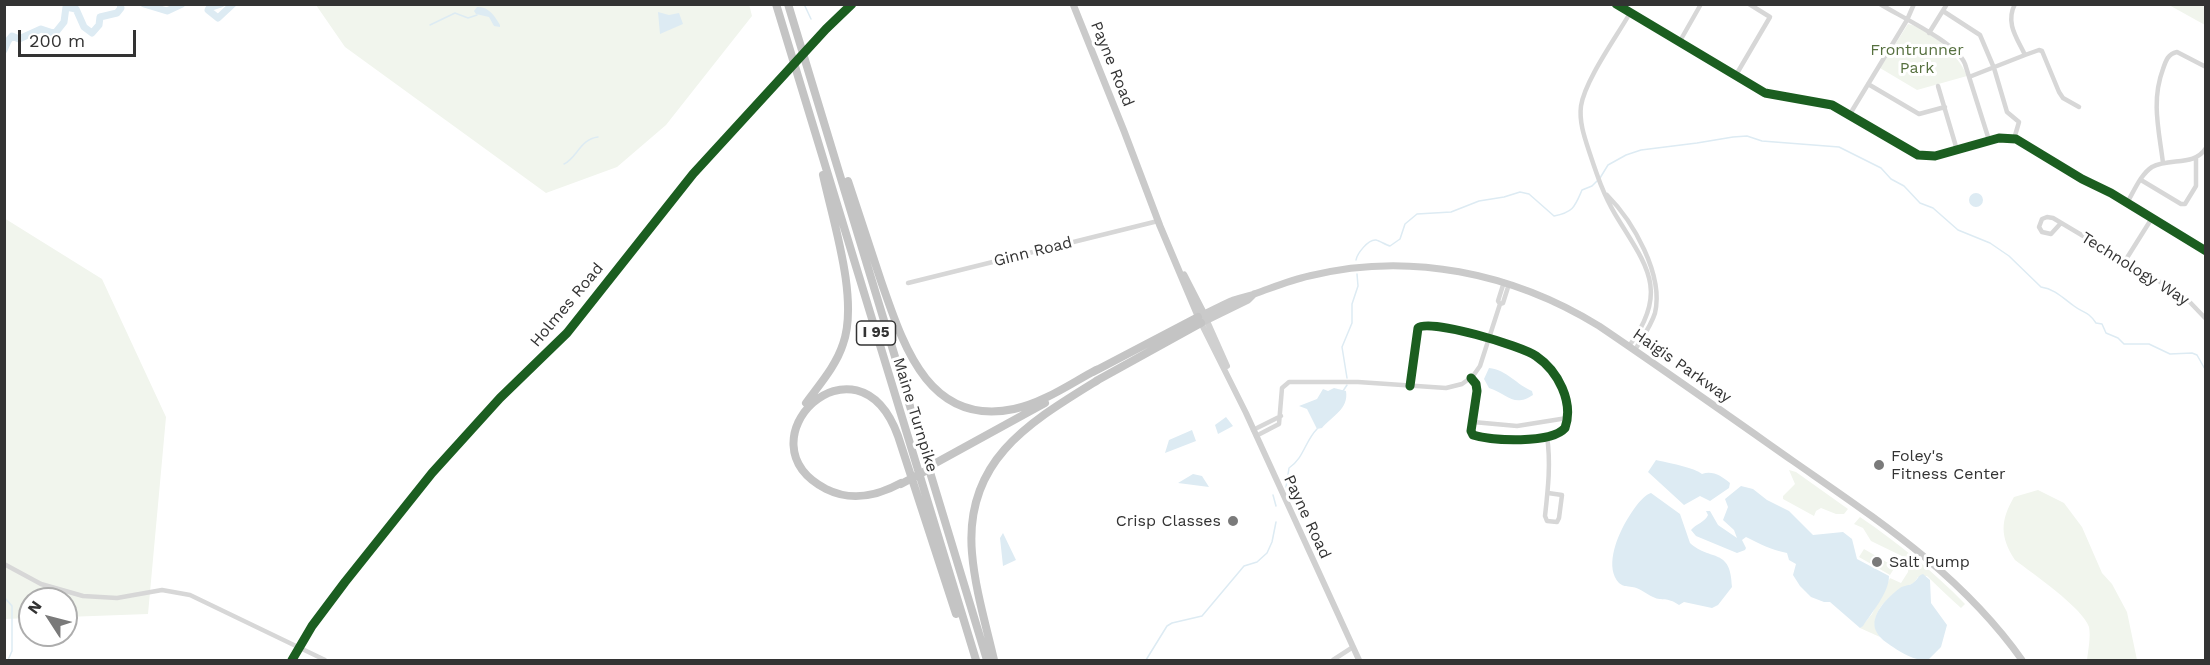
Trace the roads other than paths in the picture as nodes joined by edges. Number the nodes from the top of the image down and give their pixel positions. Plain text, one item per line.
1 (776, 4) edge
2 (788, 4) edge
3 (852, 4) edge
4 (1073, 4) edge
5 (1616, 4) edge
6 (1701, 4) edge
7 (1749, 4) edge
8 (1880, 4) edge
9 (1914, 4) edge
10 (1947, 4) edge
11 (2015, 4) edge
12 (1943, 11) junction
13 (1630, 13) junction
14 (1907, 20) junction
15 (1929, 33) junction
16 (1680, 41) junction
17 (2025, 55) junction
18 (2205, 67) edge
19 (1994, 68) junction
20 (1736, 75) junction
21 (1969, 77) junction
22 (1868, 84) junction
23 (1938, 86) dead end
24 (818, 103) junction
25 (1945, 107) junction
26 (2079, 107) dead end
27 (1850, 114) junction
28 (814, 129) junction
29 (2014, 139) junction
30 (1989, 140) junction
31 (2205, 148) edge
32 (1957, 150) junction
33 (2196, 159) junction
34 (2163, 163) junction
35 (2141, 180) junction
36 (2127, 203) junction
37 (2152, 218) junction
38 (1158, 221) junction
39 (2061, 223) junction
40 (2205, 250) edge
41 (2125, 261) junction
42 (908, 283) dead end
43 (1506, 283) junction
44 (1202, 319) junction
45 (2205, 320) edge
46 (1489, 339) junction
47 (1632, 348) junction
48 (1096, 370) junction
49 (1471, 378) junction
50 (1098, 380) junction
51 (1410, 386) junction
52 (1567, 418) junction
53 (1473, 422) junction
54 (1254, 433) junction
55 (1547, 436) junction
56 (933, 466) junction
57 (901, 484) junction
58 (1548, 493) junction
59 (4, 564) edge
60 (967, 630) junction
61 (1353, 647) junction
62 (299, 648) junction
63 (292, 660) edge
64 (325, 660) edge
65 (976, 660) edge
66 (987, 660) edge
67 (994, 660) edge
68 (1333, 660) edge
69 (1359, 660) edge
70 (2022, 660) edge

1 - 28 highway, Maine Turnpike / I 95
2 - 24 highway, Maine Turnpike / I 95
3 - 62 street, Holmes Road, bridge
4 - 38 main road, Payne Road
5 - 13 street
6 - 16 street
7 - 20 street
8 - 14 street
9 - 14 street
10 - 12 street
11 - 17 street
12 - 15 street
12 - 19 street
13 - 16 street
13 - 47 street
14 - 15 street
14 - 22 street
15 - 21 street
16 - 20 street
17 - 19 street
17 - 26 street
18 - 34 street
19 - 21 street
19 - 29 street
20 - 27 street
21 - 30 street
22 - 25 street
22 - 27 street
23 - 25 street
24 - 48 highway
24 - 66 highway, Maine Turnpike / I 95
25 - 32 street
27 - 32 street
28 - 57 highway
28 - 60 highway, Maine Turnpike / I 95
29 - 30 street
29 - 36 street
30 - 32 street
31 - 33 street
33 - 34 street
33 - 35 street
34 - 35 street
35 - 36 street
36 - 37 street
37 - 40 street
37 - 41 street
38 - 42 street, Ginn Road
38 - 44 main road, Payne Road
39 - 39 street
39 - 41 street, Technology Way
41 - 45 street, Technology Way
43 - 44 main road, Haigis Parkway
43 - 46 street
43 - 47 main road, Haigis Parkway
44 - 48 highway
44 - 50 highway
44 - 54 street, Payne Road
46 - 49 street
46 - 51 street
46 - 52 street
47 - 70 main road, Haigis Parkway
48 - 56 highway
49 - 51 street
49 - 53 street
50 - 56 highway
50 - 67 highway
51 - 54 street
52 - 53 street
52 - 55 street
53 - 55 street
54 - 61 street, Payne Road
55 - 58 street
56 - 57 highway, bridge
57 - 60 highway
58 - 58 street
59 - 62 street
60 - 65 highway, Maine Turnpike / I 95
61 - 68 street
61 - 69 street, Payne Road
62 - 63 street, Holmes Road
62 - 64 street

